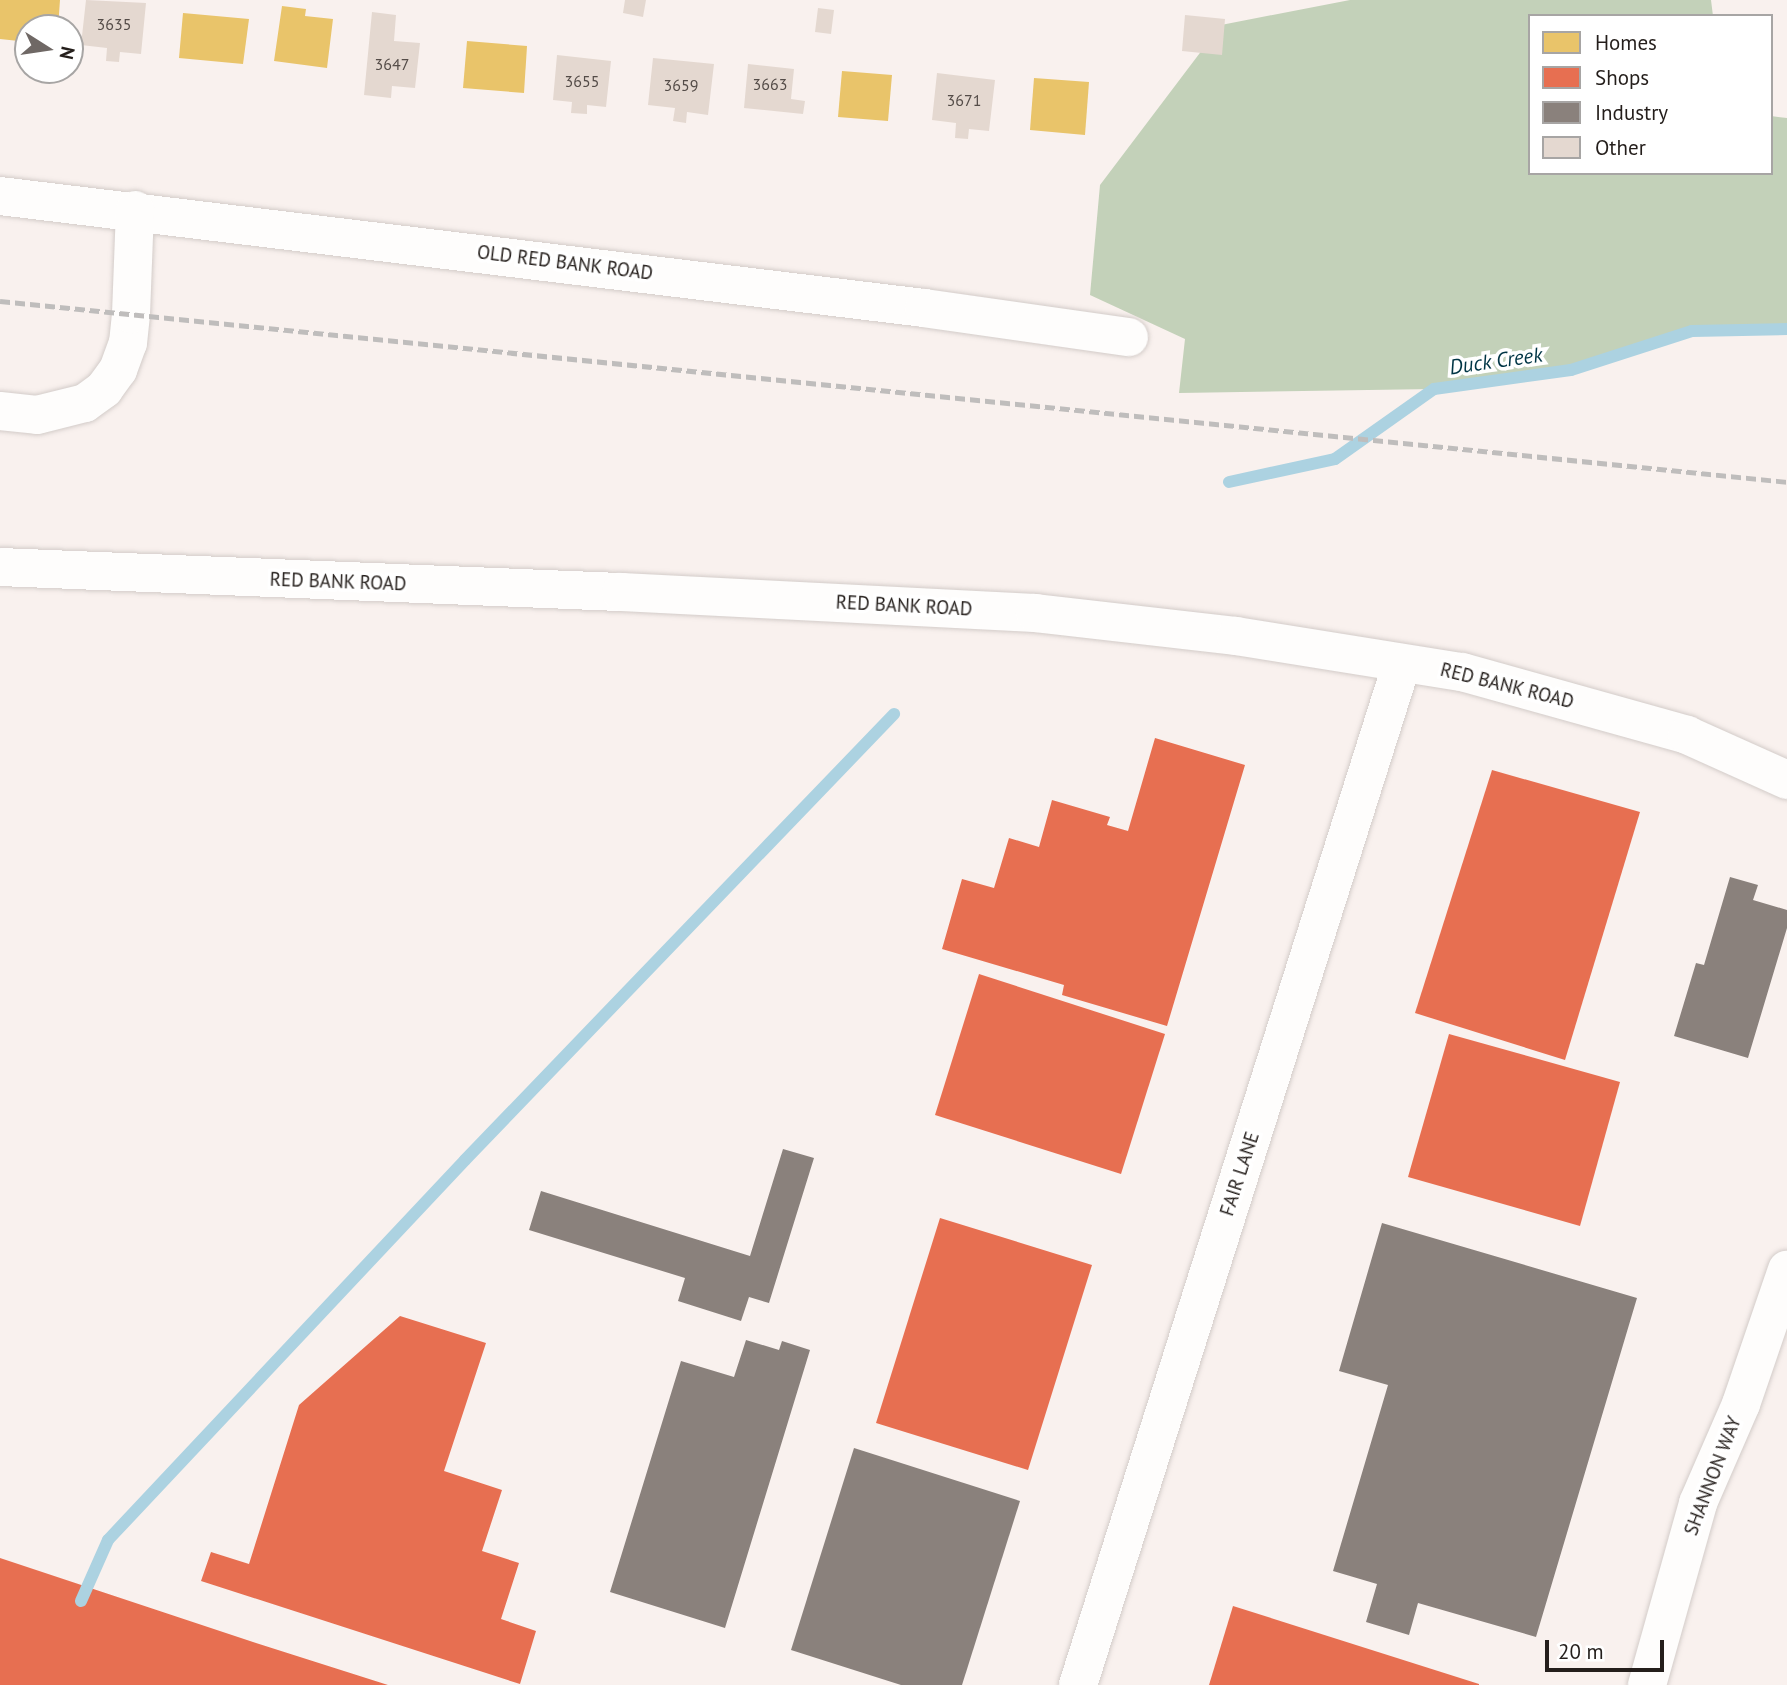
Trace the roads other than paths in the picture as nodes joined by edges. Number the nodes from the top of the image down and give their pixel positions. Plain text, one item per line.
1 (0, 196) edge
2 (135, 210) junction
3 (1129, 337) dead end
4 (0, 411) edge
5 (0, 567) edge
6 (1402, 663) junction
7 (1787, 780) edge
8 (1787, 1270) edge
9 (1078, 1685) edge
10 (1647, 1685) edge

1 - 2 main road, OLD RED BANK ROAD
2 - 3 main road, OLD RED BANK ROAD
2 - 4 main road
5 - 6 main road, RED BANK ROAD
6 - 7 main road, RED BANK ROAD
6 - 9 main road, FAIR LANE
8 - 10 main road, SHANNON WAY

